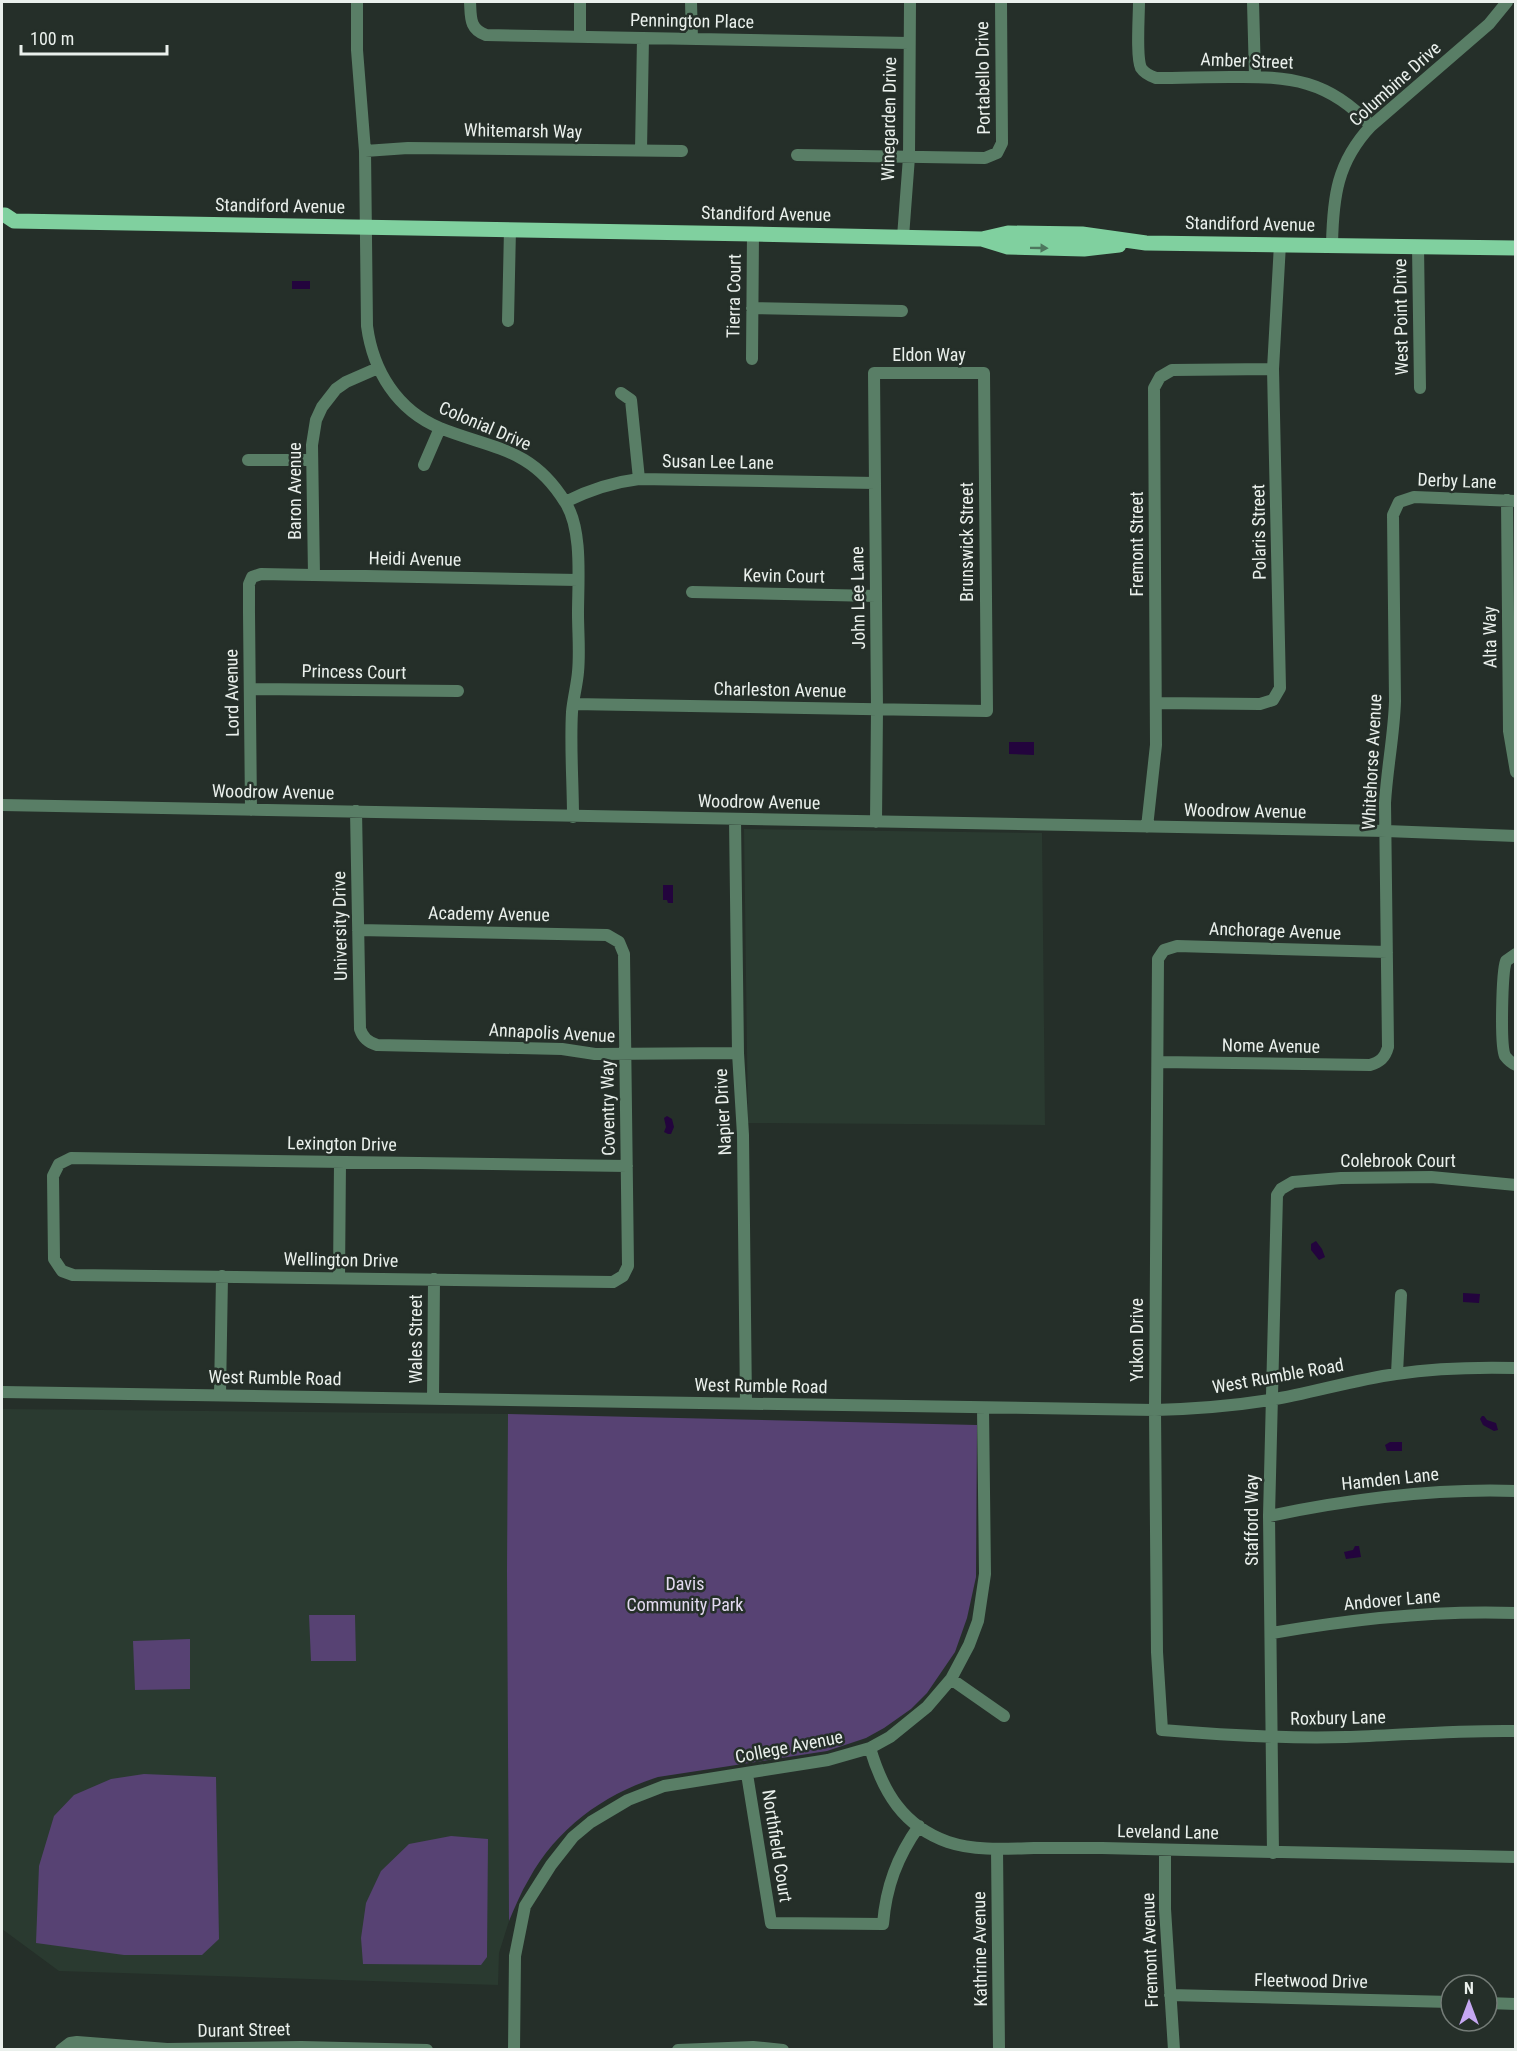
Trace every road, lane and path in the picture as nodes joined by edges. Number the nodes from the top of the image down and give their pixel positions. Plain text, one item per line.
1 (357, 2) edge
2 (470, 2) edge
3 (580, 2) edge
4 (691, 2) edge
5 (910, 2) edge
6 (1001, 2) edge
7 (1139, 2) edge
8 (1253, 2) edge
9 (1507, 2) edge
10 (580, 37) junction
11 (644, 38) junction
12 (692, 39) junction
13 (909, 43) junction
14 (1254, 76) junction
15 (1371, 126) junction
16 (641, 150) junction
17 (365, 151) junction
18 (682, 151) dead end
19 (797, 155) dead end
20 (909, 157) junction
21 (6, 222) edge
22 (366, 227) junction
23 (510, 229) junction
24 (753, 234) junction
25 (903, 237) junction
26 (1280, 244) junction
27 (1332, 244) junction
28 (1418, 246) junction
29 (1515, 248) edge
30 (752, 308) junction
31 (902, 311) dead end
32 (508, 321) dead end
33 (752, 359) dead end
34 (378, 368) junction
35 (1273, 369) junction
36 (874, 373) joint
37 (984, 373) joint
38 (1420, 388) dead end
39 (621, 393) dead end
40 (440, 428) junction
41 (248, 460) dead end
42 (312, 460) junction
43 (424, 465) dead end
44 (639, 478) junction
45 (875, 483) junction
46 (1511, 500) edge
47 (566, 502) junction
48 (1399, 502) joint
49 (314, 575) junction
50 (252, 577) joint
51 (578, 580) junction
52 (692, 592) dead end
53 (876, 596) junction
54 (250, 689) junction
55 (458, 691) dead end
56 (1156, 703) junction
57 (573, 704) junction
58 (877, 709) junction
59 (987, 711) joint
60 (1515, 772) edge
61 (2, 805) edge
62 (251, 810) junction
63 (356, 811) junction
64 (573, 817) junction
65 (735, 819) junction
66 (876, 822) junction
67 (1147, 827) junction
68 (1386, 831) junction
69 (1515, 836) edge
70 (358, 930) junction
71 (617, 940) joint
72 (1162, 952) joint
73 (1387, 952) junction
74 (1515, 954) edge
75 (365, 1039) joint
76 (738, 1053) junction
77 (626, 1055) junction
78 (1382, 1060) joint
79 (1158, 1062) junction
80 (1515, 1065) edge
81 (340, 1162) junction
82 (627, 1166) junction
83 (1515, 1185) edge
84 (1281, 1189) joint
85 (59, 1269) joint
86 (222, 1276) junction
87 (623, 1276) joint
88 (339, 1278) junction
89 (434, 1279) junction
90 (1401, 1295) dead end
91 (1515, 1368) edge
92 (1397, 1373) junction
93 (2, 1392) edge
94 (220, 1395) junction
95 (433, 1399) junction
96 (1271, 1400) junction
97 (746, 1404) junction
98 (983, 1408) junction
99 (1155, 1410) junction
100 (1515, 1491) edge
101 (1269, 1516) junction
102 (1515, 1613) edge
103 (1272, 1633) junction
104 (951, 1679) junction
105 (1004, 1716) dead end
106 (1162, 1730) joint
107 (1515, 1731) edge
108 (1271, 1737) junction
109 (870, 1748) junction
110 (747, 1774) junction
111 (919, 1826) junction
112 (997, 1849) junction
113 (1165, 1850) junction
114 (1273, 1852) junction
115 (1515, 1857) edge
116 (1170, 1995) junction
117 (1439, 2002) edge
118 (1499, 2003) edge
119 (1515, 2004) edge
120 (62, 2048) edge
121 (427, 2049) edge
122 (514, 2049) edge
123 (678, 2049) edge
124 (783, 2049) edge
125 (999, 2049) edge
126 (1174, 2049) edge

1 - 17 street, Colonial Drive
2 - 10 street, Pennington Place
3 - 10 street
4 - 12 street
5 - 13 street, Winegarden Drive
6 - 20 street, Portabello Drive
7 - 14 street, Amber Street
8 - 14 street
9 - 15 street, Columbine Drive
10 - 11 street, Pennington Place
11 - 12 street, Pennington Place
11 - 16 street
12 - 13 street, Pennington Place
13 - 20 street, Winegarden Drive
14 - 15 street, Amber Street
15 - 27 street, Columbine Drive
16 - 17 street, Whitemarsh Way
16 - 18 street, Whitemarsh Way
17 - 22 street, Colonial Drive
19 - 20 street
20 - 25 street, Winegarden Drive
21 - 22 main road, Standiford Avenue
22 - 23 main road, Standiford Avenue
22 - 34 street, Colonial Drive
23 - 24 main road, Standiford Avenue
23 - 32 street
24 - 25 main road, Standiford Avenue
24 - 30 street, Tierra Court
25 - 26 main road, Standiford Avenue
26 - 27 main road, Standiford Avenue
26 - 35 street, Polaris Street
27 - 28 main road, Standiford Avenue
28 - 29 main road, Standiford Avenue
28 - 38 street, West Point Drive
30 - 31 street
30 - 33 street, Tierra Court
34 - 40 street, Colonial Drive
34 - 42 street, Baron Avenue
35 - 56 street, Fremont Street
35 - 56 street, Polaris Street
36 - 37 street, Eldon Way
36 - 45 street, John Lee Lane
37 - 59 street, Brunswick Street
39 - 44 street
40 - 43 street
40 - 47 street, Colonial Drive
41 - 42 street
42 - 49 street, Baron Avenue
44 - 45 street, Susan Lee Lane
44 - 47 street, Susan Lee Lane
45 - 53 street, John Lee Lane
46 - 48 street, Derby Lane
46 - 60 street, Alta Way
47 - 51 street, Colonial Drive
48 - 68 street, Whitehorse Avenue
49 - 50 street, Heidi Avenue
49 - 51 street, Heidi Avenue
50 - 54 street, Lord Avenue
51 - 57 street, Colonial Drive
52 - 53 street, Kevin Court
53 - 58 street, John Lee Lane
54 - 55 street, Princess Court
54 - 62 street, Lord Avenue
56 - 67 street, Fremont Street
57 - 58 street, Charleston Avenue
57 - 64 street, Colonial Drive
58 - 59 street, Charleston Avenue
58 - 66 street, John Lee Lane
61 - 62 street, Woodrow Avenue
62 - 63 street, Woodrow Avenue
63 - 64 street, Woodrow Avenue
63 - 70 street, University Drive
64 - 65 street, Woodrow Avenue
65 - 66 street, Woodrow Avenue
65 - 76 street, Napier Drive
66 - 67 street, Woodrow Avenue
67 - 68 street, Woodrow Avenue
68 - 69 street, Woodrow Avenue
68 - 73 street, Whitehorse Avenue
70 - 71 street, Academy Avenue
70 - 75 street, University Drive
71 - 77 street, Coventry Way
72 - 73 street, Anchorage Avenue
72 - 79 street, Yukon Drive
73 - 78 street, Whitehorse Avenue
74 - 80 street
75 - 77 street, Annapolis Avenue
76 - 77 street, Annapolis Avenue
76 - 97 street, Napier Drive
77 - 82 street, Coventry Way
78 - 79 street, Nome Avenue
79 - 99 street, Yukon Drive
81 - 82 street, Lexington Drive
81 - 85 street, Lexington Drive
81 - 88 street
82 - 87 street, Coventry Way
83 - 84 street, Colebrook Court
84 - 96 street, Stafford Way
85 - 86 street, Wellington Drive
86 - 88 street, Wellington Drive
86 - 94 street
87 - 89 street, Wellington Drive
88 - 89 street, Wellington Drive
89 - 95 street, Wales Street
90 - 92 street
91 - 92 street, West Rumble Road
92 - 96 street, West Rumble Road
93 - 94 street, West Rumble Road
94 - 95 street, West Rumble Road
95 - 97 street, West Rumble Road
96 - 99 street, West Rumble Road
96 - 101 street, Stafford Way
97 - 98 street, West Rumble Road
98 - 99 street, West Rumble Road
98 - 104 street, College Avenue
99 - 106 street, Yukon Drive
100 - 101 street, Hamden Lane
101 - 103 street, Stafford Way
102 - 103 street, Andover Lane
103 - 108 street, Stafford Way
104 - 105 street
104 - 109 street, College Avenue
106 - 108 street, Roxbury Lane
107 - 108 street, Roxbury Lane
108 - 114 street, Stafford Way
109 - 110 street, College Avenue
109 - 111 street, Leveland Lane
110 - 111 street, Northfield Court
110 - 122 street, College Avenue
111 - 112 street, Leveland Lane
112 - 113 street, Leveland Lane
112 - 125 street, Kathrine Avenue
113 - 114 street, Leveland Lane
113 - 116 street, Fremont Avenue
114 - 115 street, Leveland Lane
116 - 117 street, Fleetwood Drive
116 - 126 street, Fremont Avenue
118 - 119 street
120 - 121 street, Durant Street
123 - 124 street

